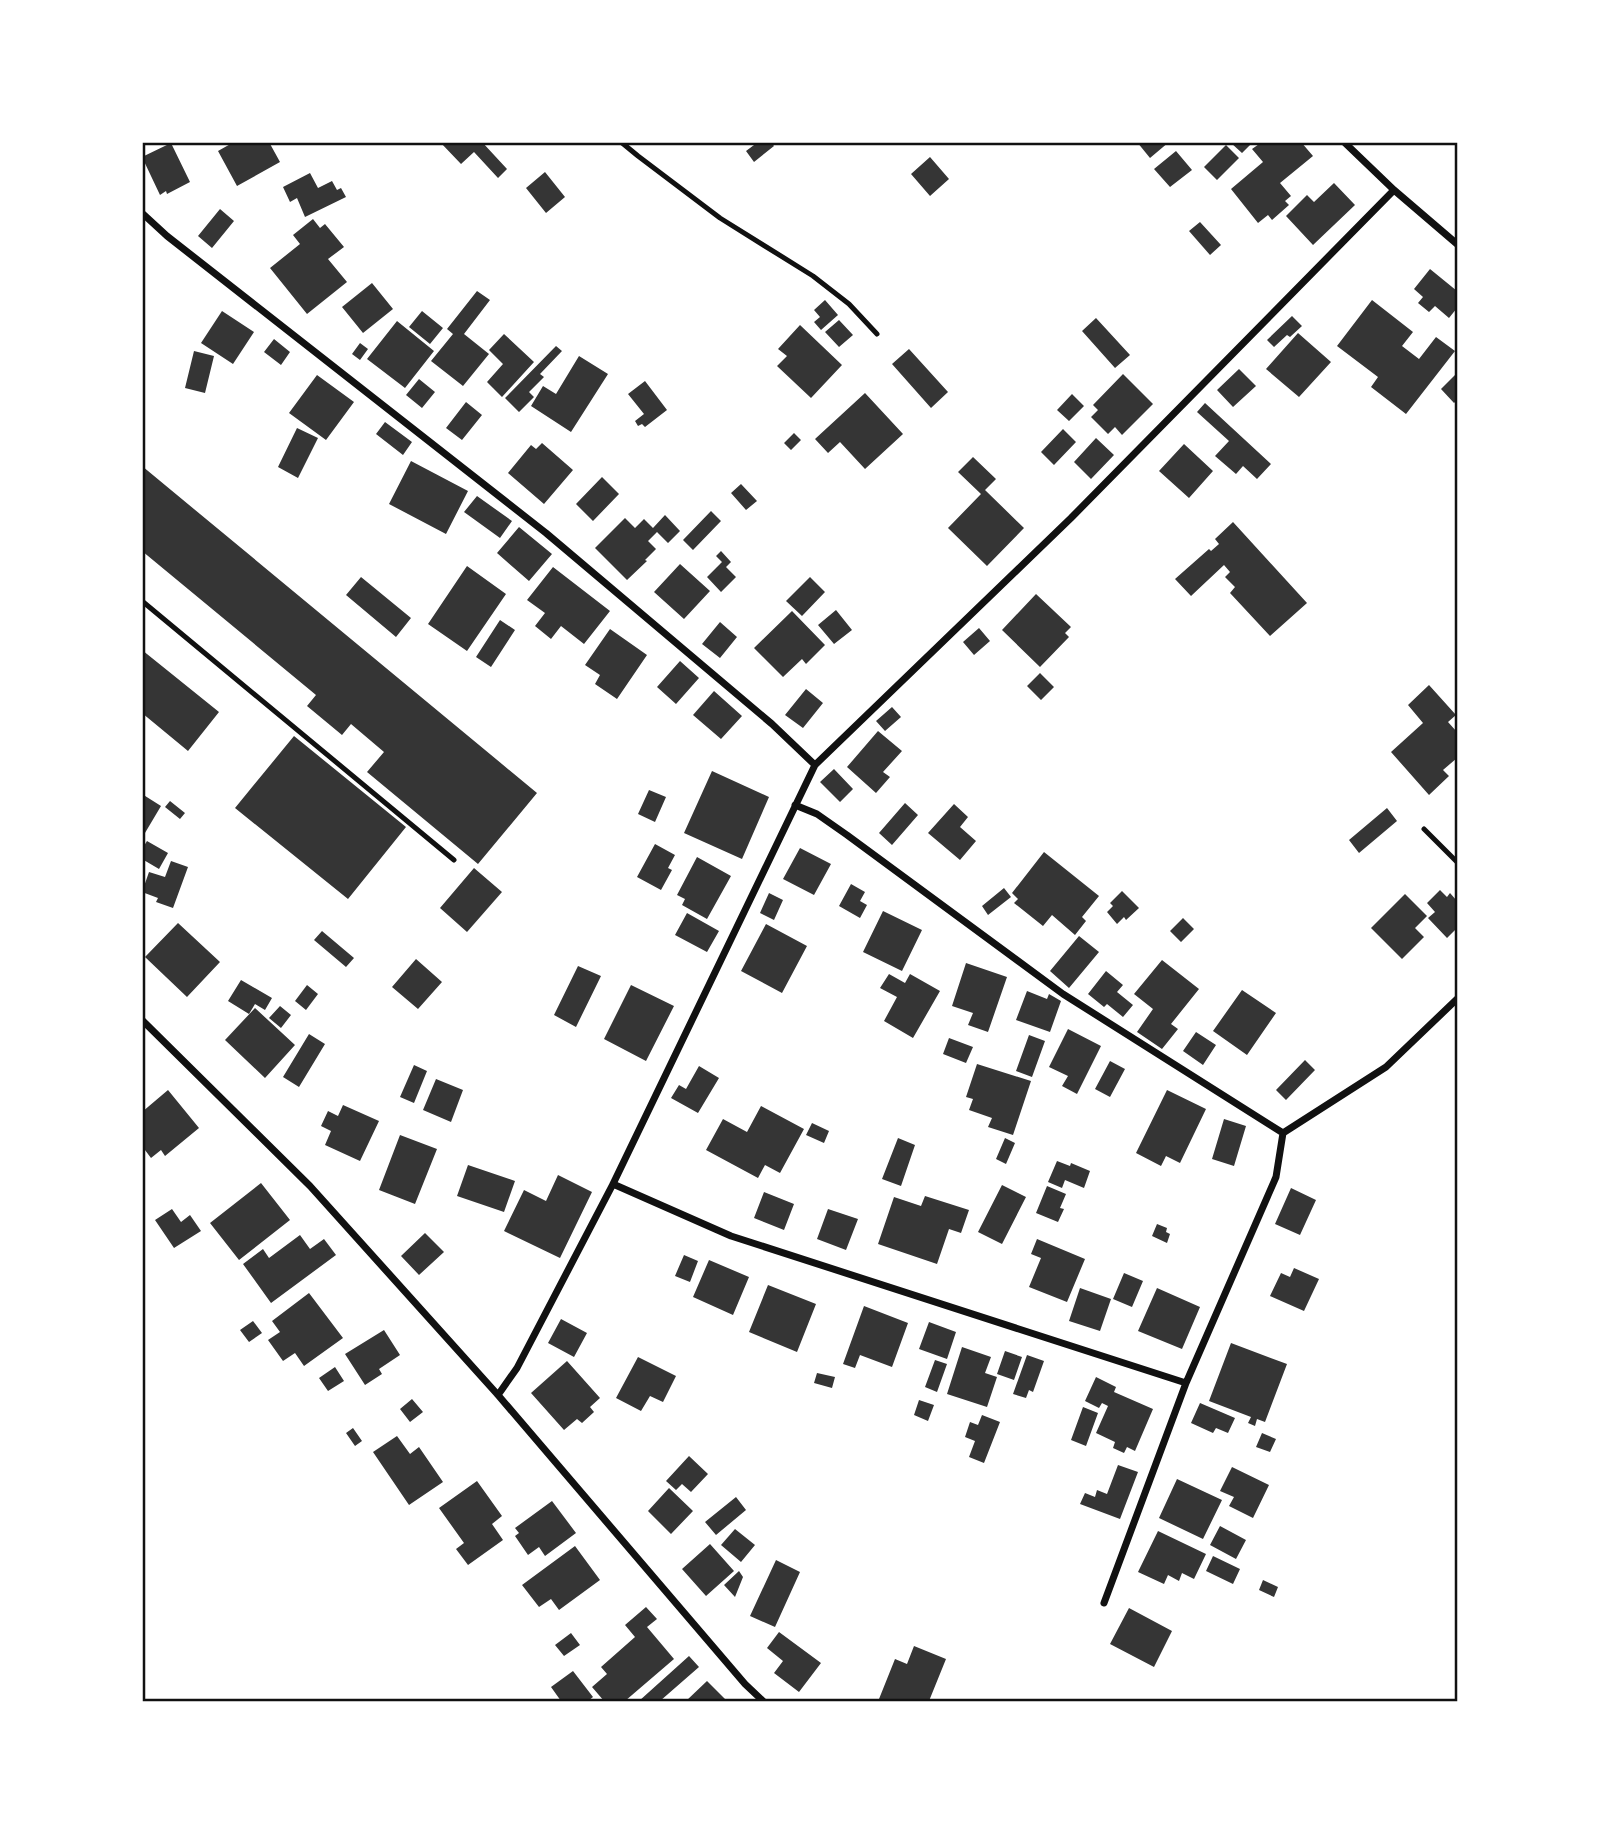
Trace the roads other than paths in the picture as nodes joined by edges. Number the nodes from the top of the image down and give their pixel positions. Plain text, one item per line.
1 (621, 142) edge
2 (1344, 142) edge
3 (1394, 190) junction
4 (142, 213) edge
5 (1457, 244) edge
6 (877, 334) dead end
7 (142, 601) edge
8 (815, 765) junction
9 (795, 805) junction
10 (1424, 830) dead end
11 (454, 860) dead end
12 (1457, 862) edge
13 (1457, 999) edge
14 (142, 1020) edge
15 (1283, 1133) junction
16 (613, 1184) junction
17 (1186, 1383) junction
18 (498, 1395) junction
19 (1104, 1603) dead end
20 (763, 1701) edge

1 - 6 lane
2 - 3 street
3 - 5 street
3 - 8 street
4 - 8 street
7 - 11 lane
8 - 9 street
9 - 15 street
9 - 16 street
10 - 12 lane
13 - 15 street
14 - 18 street
15 - 17 street
16 - 17 street
16 - 18 street
17 - 19 street
18 - 20 street

